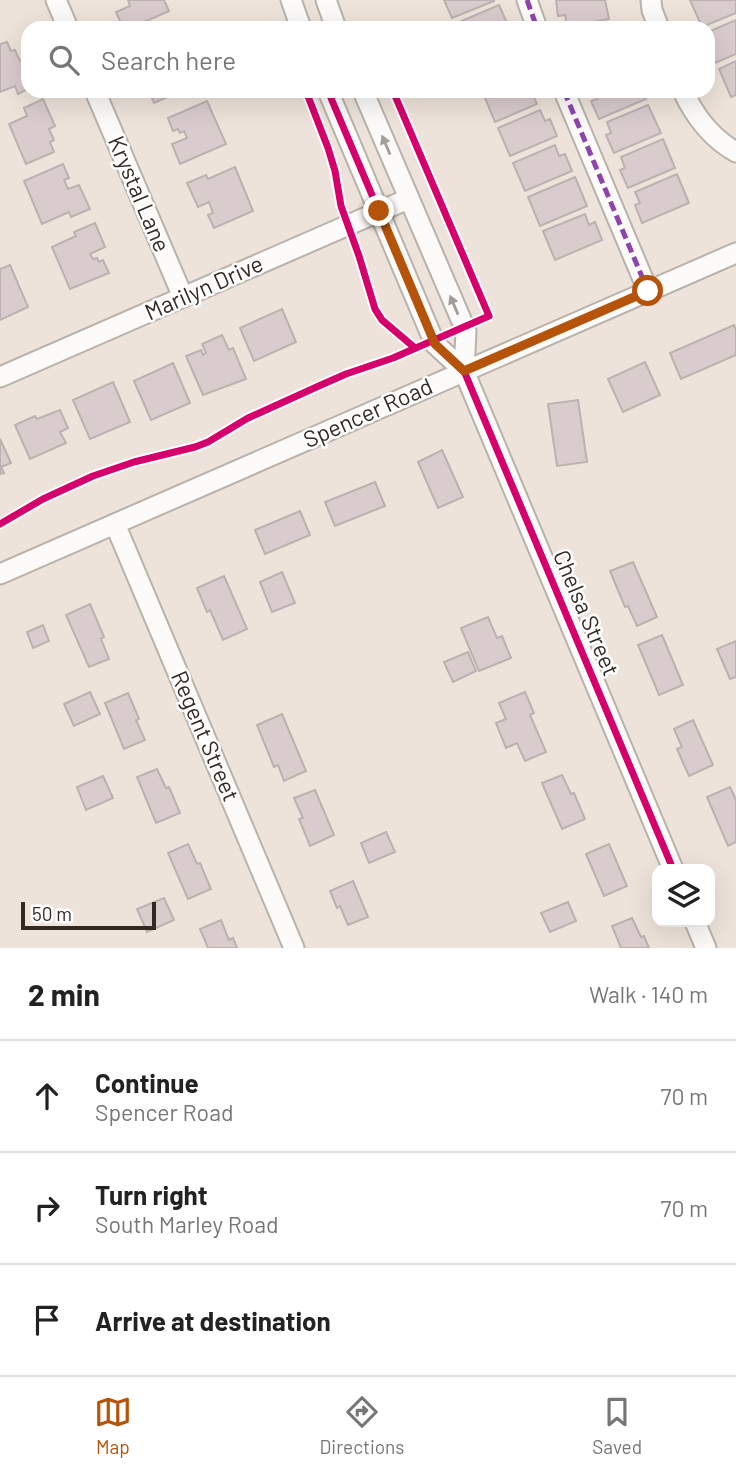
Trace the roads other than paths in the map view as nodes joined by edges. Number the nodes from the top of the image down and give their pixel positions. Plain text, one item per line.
1 (56, 0) edge
2 (291, 0) edge
3 (326, 0) edge
4 (527, 0) edge
5 (651, 0) edge
6 (65, 21) edge
7 (298, 21) edge
8 (334, 21) edge
9 (534, 21) edge
10 (656, 21) edge
11 (98, 98) edge
12 (331, 98) edge
13 (366, 98) edge
14 (567, 98) edge
15 (687, 98) edge
16 (736, 152) edge
17 (408, 199) junction
18 (379, 211) junction
19 (736, 253) edge
20 (648, 291) junction
21 (183, 297) junction
22 (464, 371) junction
23 (0, 377) edge
24 (115, 524) junction
25 (0, 574) edge
26 (671, 864) edge
27 (697, 927) edge
28 (294, 948) edge
29 (706, 948) edge

1 - 6 street
2 - 7 street
3 - 8 street
4 - 9 street
5 - 10 street
11 - 21 street, Krystal Lane
12 - 18 street
17 -> 13 street
14 - 20 street
15 - 16 street
17 - 18 street, Marilyn Drive
22 -> 17 street
18 - 21 street, Marilyn Drive
18 - 22 street
19 - 20 street, Spencer Road
20 - 22 street, Spencer Road
21 - 23 street, Marilyn Drive
22 - 24 street, Spencer Road
22 - 26 street, Chelsa Street
24 - 25 street, Spencer Road
24 - 28 street, Regent Street
27 - 29 street

